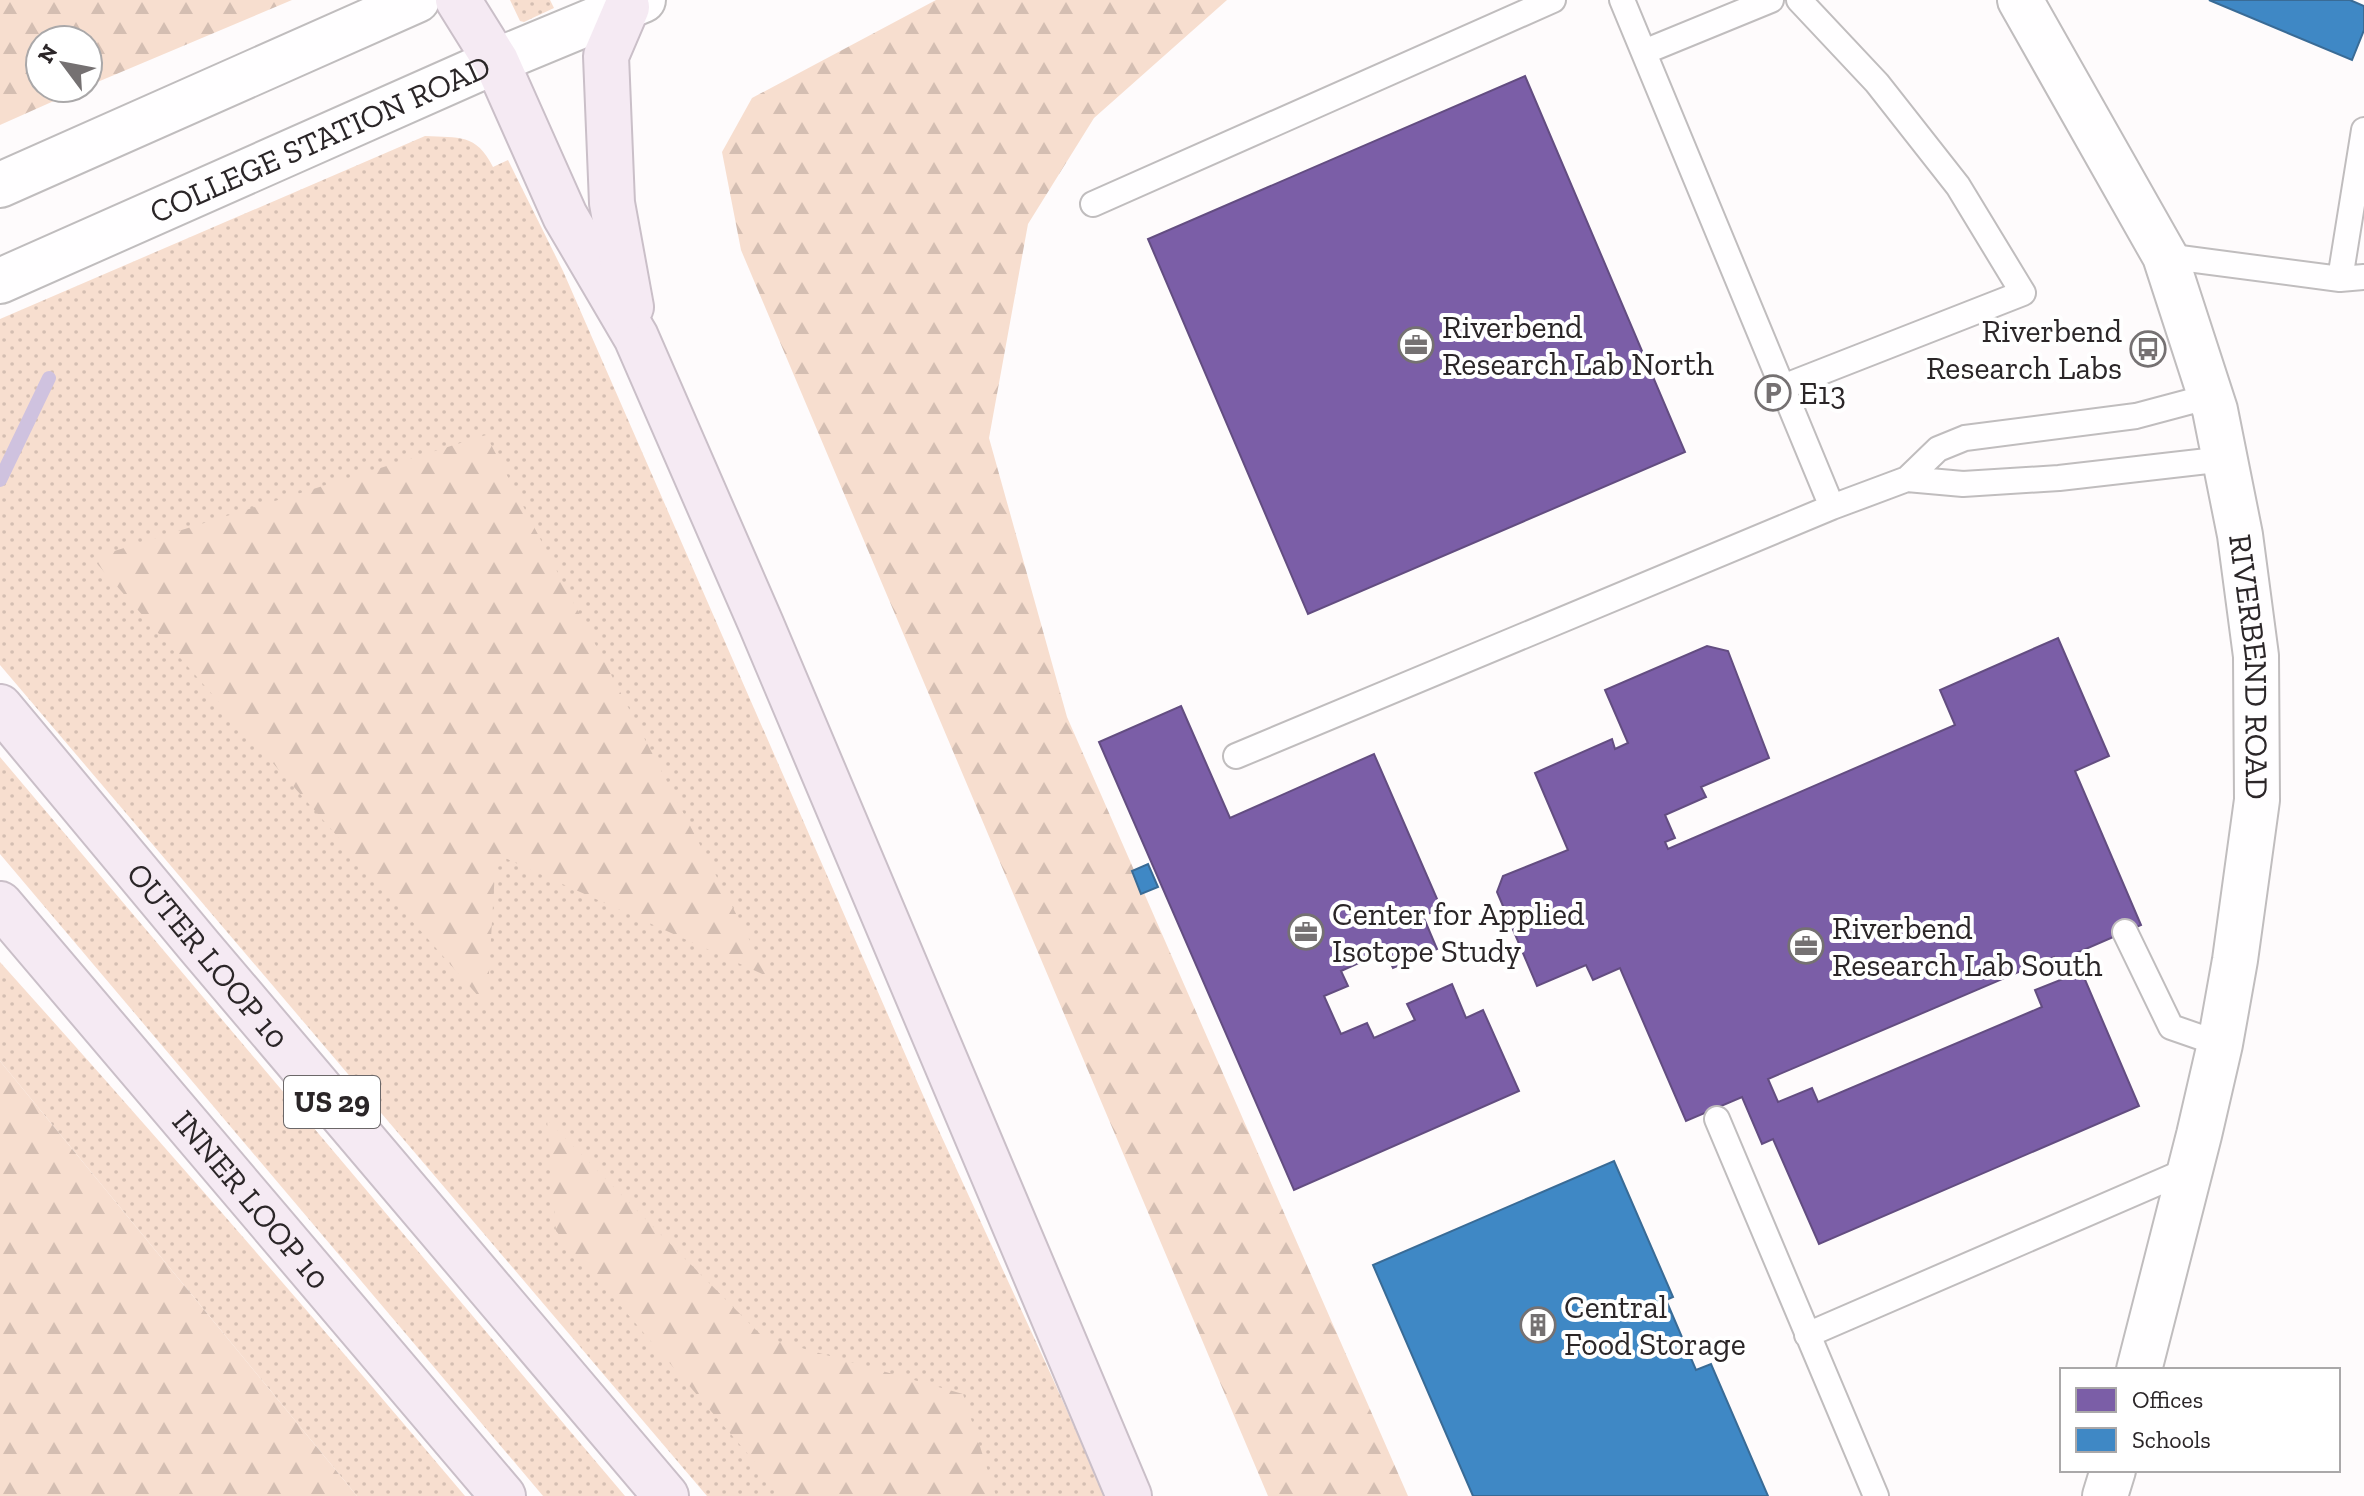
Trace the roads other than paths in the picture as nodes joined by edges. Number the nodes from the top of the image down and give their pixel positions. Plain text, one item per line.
1 (417, 0) edge
2 (458, 0) edge
3 (1553, 0) edge
4 (1622, 0) edge
5 (1771, 0) edge
6 (1799, 0) edge
7 (2020, 0) edge
8 (635, 3) edge
9 (1644, 52) junction
10 (496, 61) junction
11 (2364, 130) edge
12 (0, 185) edge
13 (1093, 204) dead end
14 (2165, 256) junction
15 (2352, 278) edge
16 (0, 281) edge
17 (636, 337) junction
18 (1783, 387) junction
19 (2211, 396) junction
20 (2225, 459) junction
21 (1907, 479) junction
22 (1832, 507) junction
23 (0, 707) edge
24 (1236, 756) dead end
25 (0, 904) edge
26 (2125, 932) dead end
27 (2220, 1044) junction
28 (1717, 1119) dead end
29 (2190, 1169) junction
30 (1807, 1335) junction
31 (2140, 1368) edge
32 (2112, 1472) edge
33 (503, 1496) edge
34 (666, 1496) edge
35 (1129, 1496) edge
36 (1876, 1496) edge
37 (2105, 1496) edge

1 - 12 street
2 - 10 highway
3 - 13 lane
4 - 9 lane
5 - 9 lane
6 - 18 lane
7 - 14 street, RIVERBEND ROAD
8 - 10 street, COLLEGE STATION ROAD
8 - 17 highway
9 - 18 lane
10 - 16 street, COLLEGE STATION ROAD
10 - 17 highway
11 - 15 lane
14 - 15 lane
14 - 19 street, RIVERBEND ROAD
17 - 35 highway
18 - 22 lane
19 - 20 street, RIVERBEND ROAD
19 - 21 lane
20 - 21 lane
20 - 27 street, RIVERBEND ROAD
21 - 22 lane
22 - 24 lane
23 - 34 highway, OUTER LOOP 10 / US 29
25 - 33 highway, INNER LOOP 10
26 - 27 lane
27 - 29 street, RIVERBEND ROAD
28 - 30 lane
29 - 30 lane
29 - 31 street, RIVERBEND ROAD
30 - 36 lane
32 - 37 street

